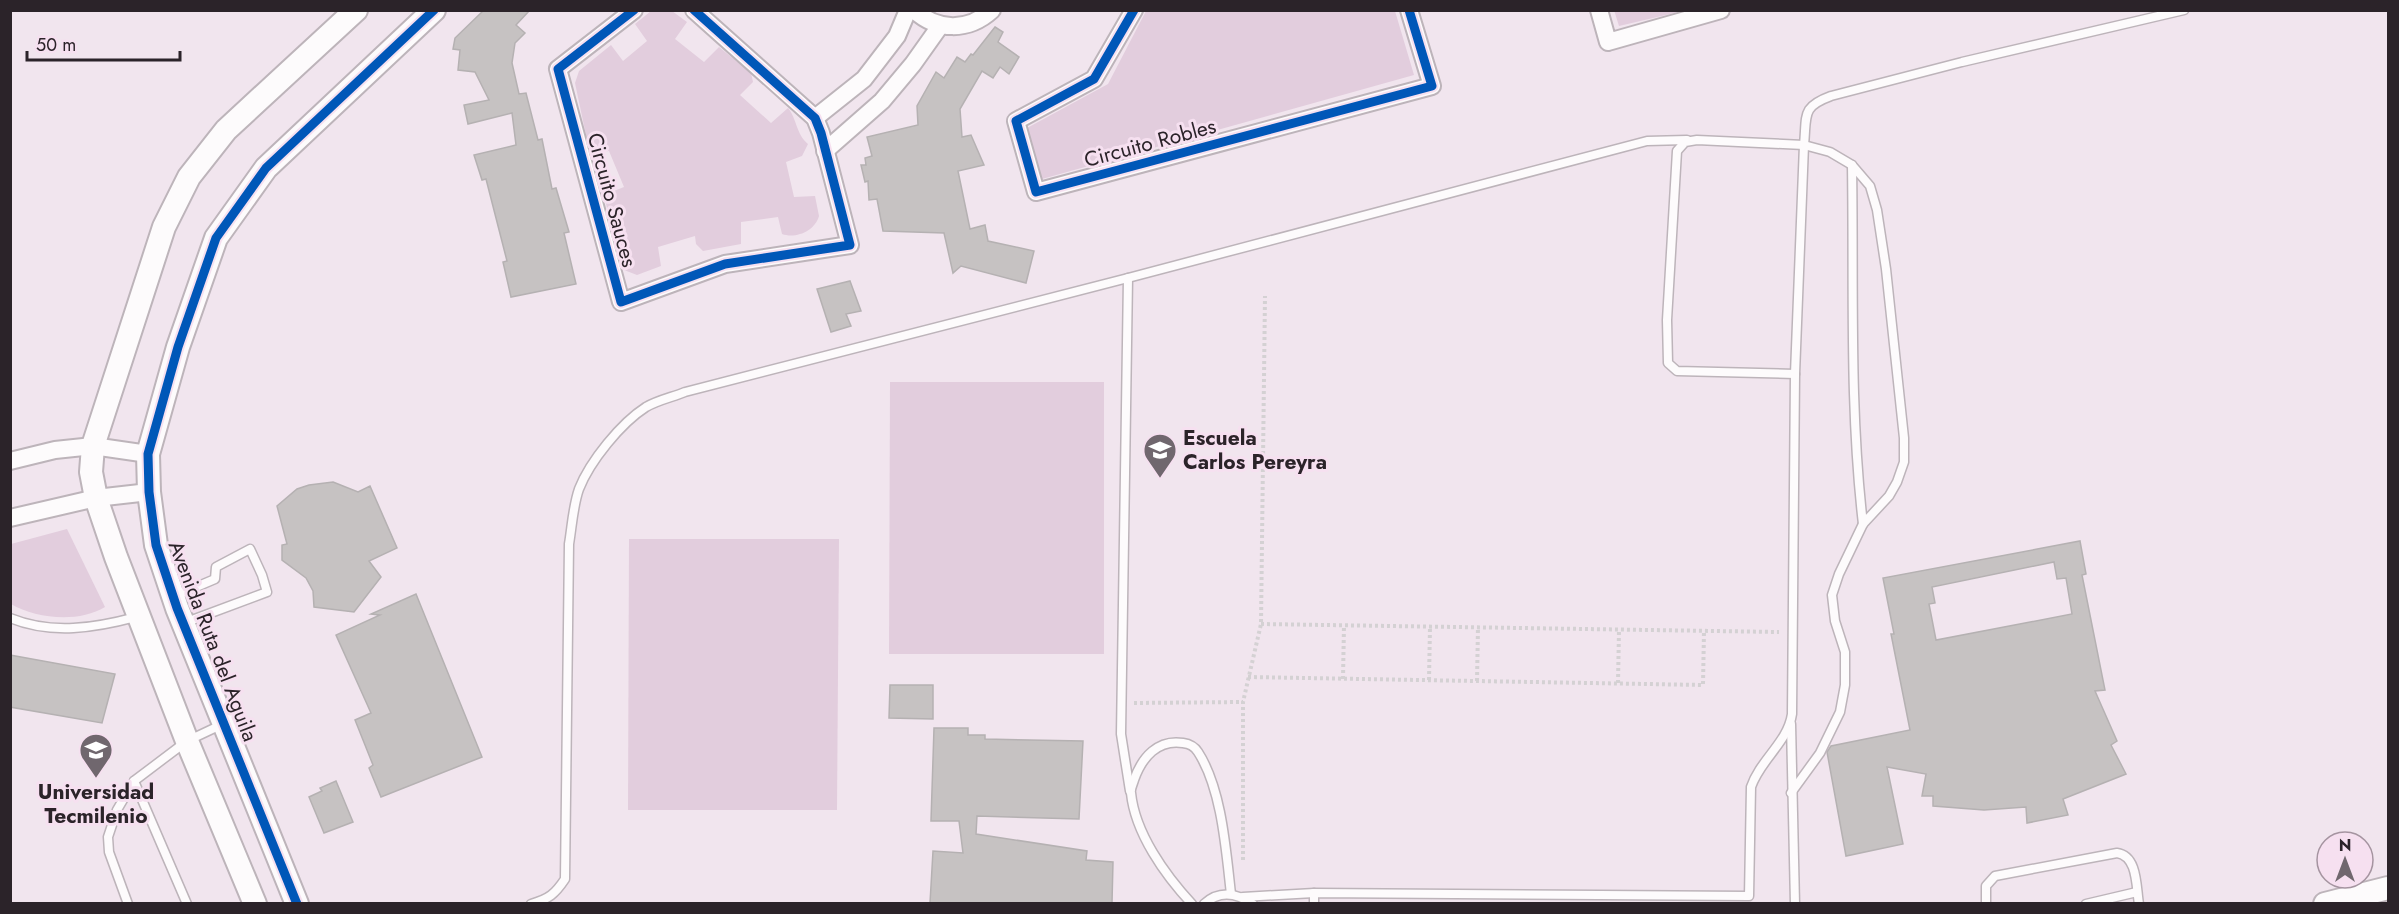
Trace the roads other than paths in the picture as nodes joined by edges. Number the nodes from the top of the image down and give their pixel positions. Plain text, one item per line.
1 (356, 10) edge
2 (434, 10) edge
3 (634, 10) edge
4 (694, 10) edge
5 (908, 10) edge
6 (914, 10) edge
7 (992, 10) edge
8 (1134, 10) edge
9 (1409, 10) edge
10 (1599, 10) edge
11 (1721, 10) edge
12 (2184, 10) edge
13 (940, 26) junction
14 (864, 79) junction
15 (882, 101) junction
16 (815, 118) junction
17 (1690, 140) junction
18 (1804, 145) junction
19 (825, 151) junction
20 (1852, 165) junction
21 (1128, 278) junction
22 (1795, 374) junction
23 (93, 446) junction
24 (148, 454) junction
25 (10, 462) edge
26 (149, 492) junction
27 (96, 498) junction
28 (10, 518) edge
29 (1863, 524) junction
30 (173, 597) junction
31 (140, 616) junction
32 (10, 618) edge
33 (183, 623) junction
34 (224, 724) junction
35 (1791, 724) junction
36 (188, 741) junction
37 (134, 782) junction
38 (1130, 791) junction
39 (1791, 793) junction
40 (2388, 888) edge
41 (2137, 892) junction
42 (1314, 893) junction
43 (1231, 894) junction
44 (1244, 897) junction
45 (1749, 900) edge
46 (128, 903) edge
47 (187, 903) edge
48 (255, 903) edge
49 (297, 903) edge
50 (531, 903) edge
51 (1192, 903) edge
52 (1204, 903) edge
53 (1253, 903) edge
54 (1314, 903) edge
55 (1795, 903) edge
56 (1986, 903) edge
57 (2086, 903) edge
58 (2139, 903) edge
59 (2325, 903) edge

1 - 23 street
2 - 24 street, Avenida Ruta del Aguila
3 - 19 street, Circuito Sauces
4 - 16 street
5 - 14 street
6 - 13 street
7 - 13 street
8 - 9 street, Circuito Robles
10 - 11 street
12 - 18 lane
13 - 15 street
14 - 15 street
14 - 16 street
15 - 19 street
16 - 19 street, Circuito Sauces
17 - 18 lane
17 - 21 lane
17 - 22 lane
18 - 20 lane
18 - 22 lane
20 - 29 lane
20 - 29 lane
21 - 38 lane
21 - 50 lane
22 - 35 lane
23 - 24 street
23 - 25 street
23 - 27 street
24 - 26 street, Avenida Ruta del Aguila
26 - 27 street
26 - 30 street, Avenida Ruta del Aguila
27 - 28 street
27 - 31 street
29 - 39 lane
30 - 33 street, Avenida Ruta del Aguila
30 - 33 lane
31 - 32 lane
31 - 36 street
33 - 34 street, Avenida Ruta del Aguila
34 - 36 lane
34 - 49 street, Avenida Ruta del Aguila
35 - 39 lane
35 - 45 lane
36 - 37 lane
36 - 48 street
37 - 46 lane
37 - 47 lane
38 - 43 lane
38 - 51 lane
39 - 55 lane
40 - 59 street
41 - 56 lane
41 - 57 lane
41 - 58 lane
42 - 44 lane
42 - 45 lane
42 - 54 lane
43 - 44 lane
43 - 52 lane
44 - 53 lane

